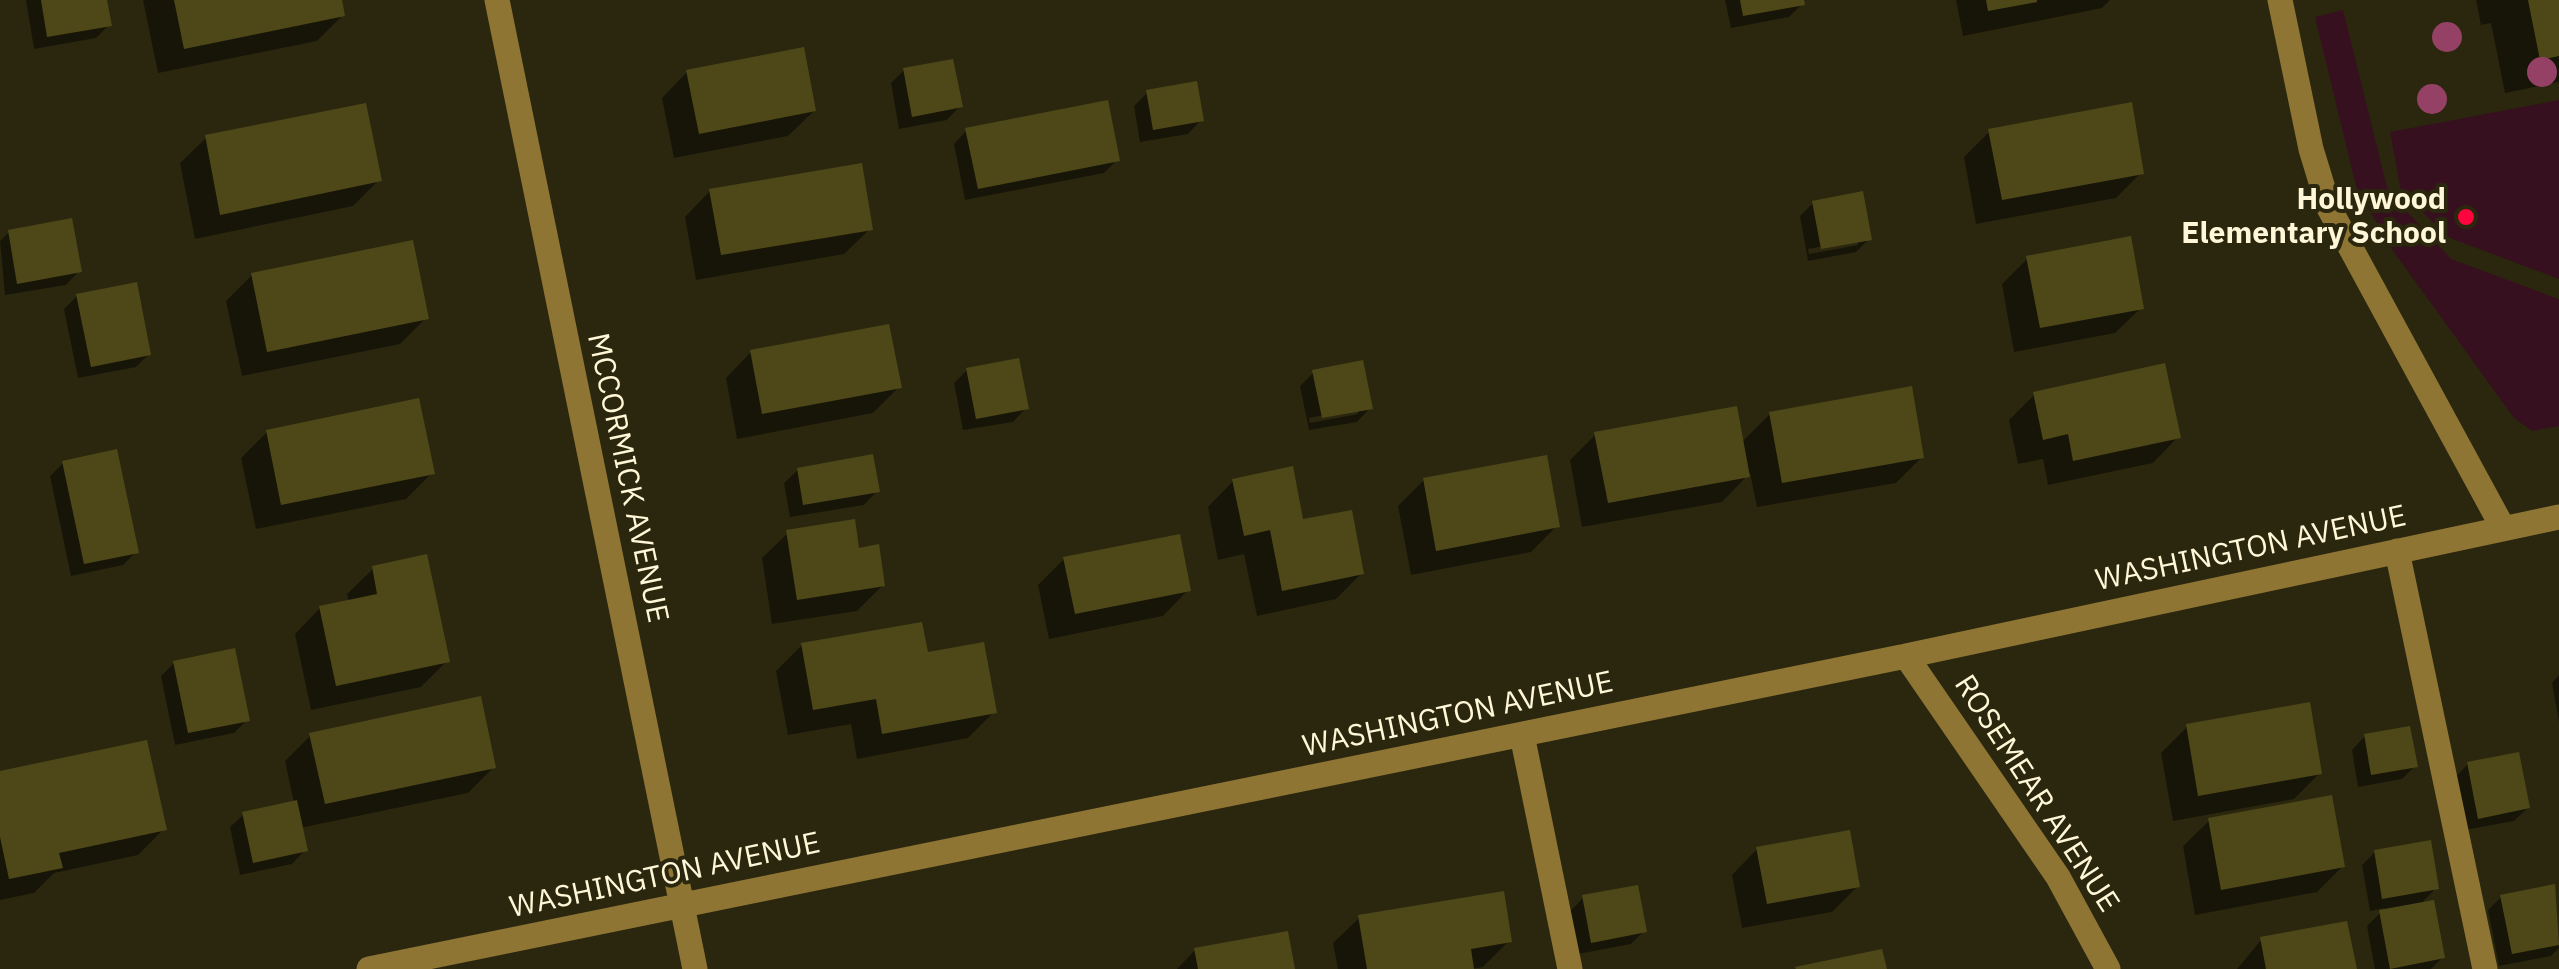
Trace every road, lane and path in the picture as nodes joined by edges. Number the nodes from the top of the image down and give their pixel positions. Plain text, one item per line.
1 (497, 0) edge
2 (2280, 0) edge
3 (2559, 517) edge
4 (2503, 528) junction
5 (2397, 551) junction
6 (1906, 656) junction
7 (1522, 735) junction
8 (682, 906) junction
9 (370, 969) edge
10 (695, 969) edge
11 (1570, 969) edge
12 (2108, 969) edge
13 (2485, 969) edge

1 - 8 street, MCCORMICK AVENUE
2 - 4 street
3 - 4 street, WASHINGTON AVENUE
4 - 5 street, WASHINGTON AVENUE
5 - 6 street, WASHINGTON AVENUE
5 - 13 street
6 - 7 street, WASHINGTON AVENUE
6 - 12 street, ROSEMEAR AVENUE
7 - 8 street, WASHINGTON AVENUE
7 - 11 street
8 - 9 street, WASHINGTON AVENUE
8 - 10 street, MCCORMICK AVENUE

